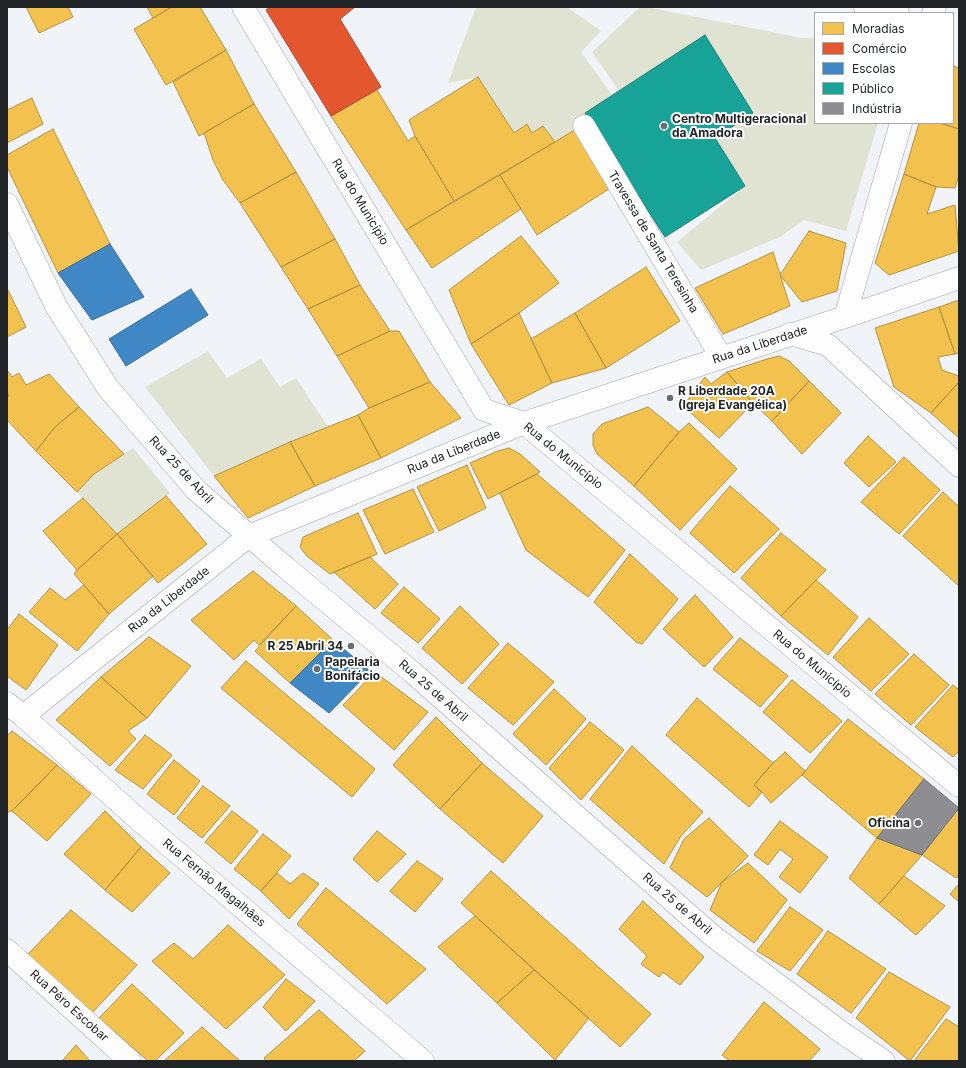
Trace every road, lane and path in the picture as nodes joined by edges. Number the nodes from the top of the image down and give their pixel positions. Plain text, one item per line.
1 (243, 7) edge
2 (865, 7) edge
3 (892, 12) edge
4 (901, 124) edge
5 (584, 126) dead end
6 (7, 204) edge
7 (959, 278) edge
8 (845, 317) junction
9 (790, 334) junction
10 (721, 357) junction
11 (524, 423) junction
12 (959, 466) edge
13 (249, 536) junction
14 (15, 710) edge
15 (959, 786) edge
16 (7, 950) edge
17 (130, 1061) edge
18 (423, 1061) edge
19 (884, 1061) edge

1 - 11 street, Rua do Município
2 - 3 street
4 - 8 street
5 - 10 street, Travessa de Santa Teresinha
6 - 13 street, Rua 25 de Abril
7 - 8 street, Rua da Liberdade
8 - 9 street, Rua da Liberdade
9 - 10 street, Rua da Liberdade
9 - 12 street
10 - 11 street, Rua da Liberdade
11 - 13 street, Rua da Liberdade
11 - 15 street, Rua do Município
13 - 14 street, Rua da Liberdade
13 - 19 street, Rua 25 de Abril
14 - 18 street, Rua Fernão Magalhães
16 - 17 street, Rua Pêro Escobar

